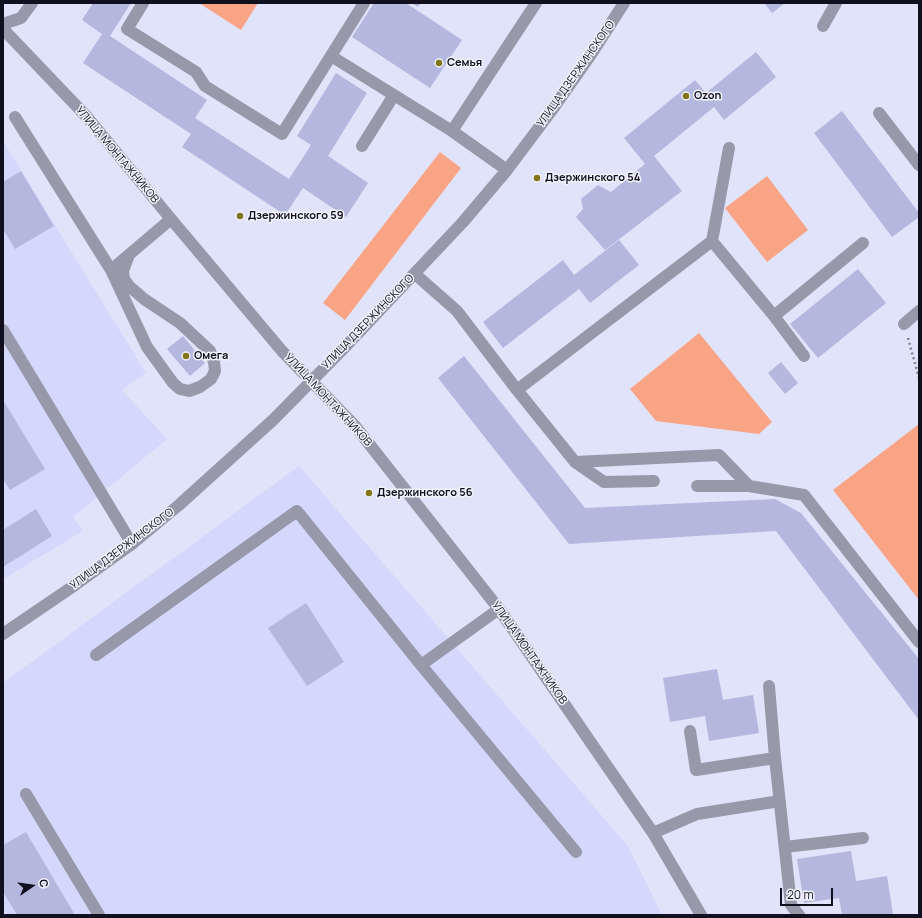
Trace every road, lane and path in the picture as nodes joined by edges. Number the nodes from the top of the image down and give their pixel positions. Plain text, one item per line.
1 (32, 3) edge
2 (143, 3) edge
3 (364, 3) edge
4 (536, 3) edge
5 (624, 3) edge
6 (836, 3) edge
7 (3, 24) edge
8 (823, 26) dead end
9 (3, 29) edge
10 (330, 56) junction
11 (394, 96) junction
12 (879, 113) dead end
13 (15, 117) dead end
14 (452, 131) junction
15 (362, 146) dead end
16 (729, 148) dead end
17 (919, 165) edge
18 (507, 170) junction
19 (171, 219) junction
20 (712, 241) junction
21 (863, 243) dead end
22 (128, 255) junction
23 (111, 270) junction
24 (415, 274) junction
25 (919, 311) edge
26 (774, 316) junction
27 (904, 324) joint
28 (3, 330) edge
29 (804, 356) dead end
30 (919, 378) edge
31 (311, 381) junction
32 (517, 390) junction
33 (575, 462) junction
34 (654, 481) dead end
35 (697, 486) dead end
36 (749, 486) junction
37 (132, 544) junction
38 (499, 608) junction
39 (3, 634) edge
40 (919, 642) edge
41 (96, 655) dead end
42 (421, 665) junction
43 (769, 686) dead end
44 (690, 730) dead end
45 (774, 758) junction
46 (26, 794) dead end
47 (780, 801) junction
48 (653, 833) junction
49 (863, 838) dead end
50 (785, 847) junction
51 (576, 852) dead end
52 (99, 915) edge
53 (701, 915) edge
54 (799, 915) edge

1 - 7 street
2 - 10 street
3 - 10 street
4 - 14 street
5 - 18 street, УЛИЦА ДЗЕРЖИНСКОГО
6 - 8 street
9 - 19 street, УЛИЦА МОНТАЖНИКОВ
10 - 11 street
11 - 14 street
11 - 15 street
12 - 17 street
13 - 23 street
14 - 18 street
16 - 20 street
18 - 24 street, УЛИЦА ДЗЕРЖИНСКОГО
19 - 22 street
19 - 31 street, УЛИЦА МОНТАЖНИКОВ
20 - 26 street
20 - 32 street
21 - 26 street
22 - 23 street
22 - 23 street
24 - 31 street, УЛИЦА ДЗЕРЖИНСКОГО
24 - 32 street
25 - 27 street
26 - 29 street
27 - 30 path
28 - 37 street
31 - 37 street, УЛИЦА ДЗЕРЖИНСКОГО
31 - 38 street, УЛИЦА МОНТАЖНИКОВ
32 - 33 street
33 - 34 street
33 - 36 street
35 - 36 street
36 - 40 street
37 - 39 street, УЛИЦА ДЗЕРЖИНСКОГО
38 - 42 street
38 - 48 street, УЛИЦА МОНТАЖНИКОВ
41 - 42 street
42 - 51 street
43 - 45 street
44 - 45 street
45 - 47 street
46 - 52 street
47 - 48 street
47 - 50 street
48 - 53 street, УЛИЦА МОНТАЖНИКОВ
49 - 50 street
50 - 54 street

